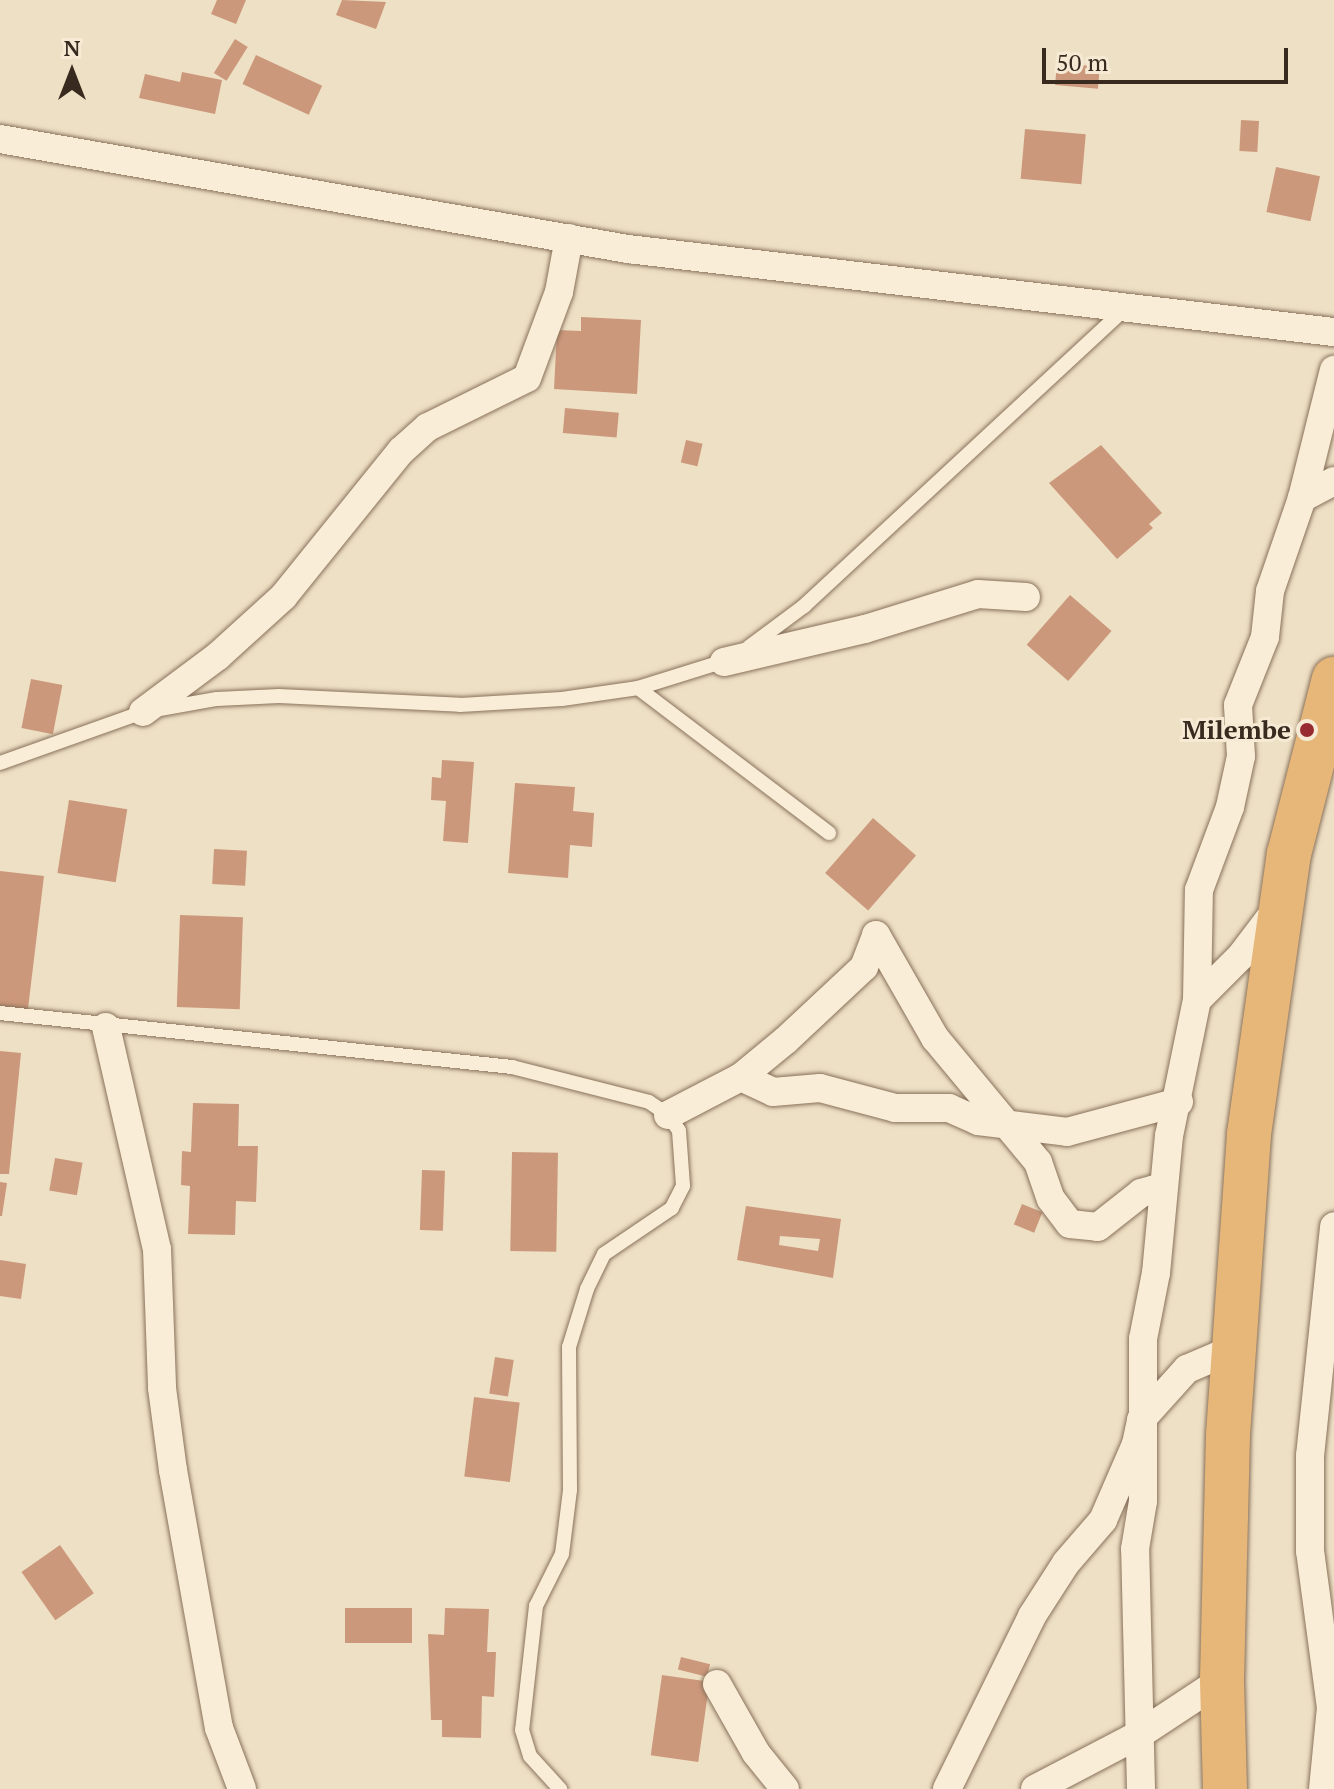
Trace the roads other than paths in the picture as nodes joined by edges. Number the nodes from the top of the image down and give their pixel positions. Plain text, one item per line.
1 (0, 139) edge
2 (569, 238) junction
3 (1126, 307) junction
4 (1334, 332) edge
5 (1334, 370) edge
6 (1334, 481) edge
7 (1302, 498) junction
8 (1026, 597) dead end
9 (724, 662) junction
10 (1334, 679) edge
11 (638, 688) junction
12 (143, 712) junction
13 (0, 763) edge
14 (829, 833) dead end
15 (1282, 903) junction
16 (1197, 1000) junction
17 (0, 1013) edge
18 (106, 1027) junction
19 (741, 1077) junction
20 (1179, 1102) junction
21 (668, 1115) junction
22 (1001, 1123) junction
23 (1162, 1187) junction
24 (1334, 1226) edge
25 (1334, 1236) edge
26 (1234, 1349) junction
27 (1141, 1420) junction
28 (1334, 1486) edge
29 (1311, 1512) junction
30 (1222, 1680) junction
31 (717, 1684) dead end
32 (1140, 1734) junction
33 (242, 1789) edge
34 (560, 1789) edge
35 (785, 1789) edge
36 (947, 1789) edge
37 (1035, 1789) edge
38 (1141, 1789) edge
39 (1225, 1789) edge
40 (1323, 1789) edge

1 - 2 street
2 - 3 street
2 - 12 street
3 - 4 street
3 - 9 lane
5 - 7 street
6 - 7 street
7 - 16 street
8 - 9 street
9 - 11 lane
10 - 15 highway
11 - 12 lane
11 - 14 lane
12 - 13 lane
15 - 16 street
15 - 26 highway
16 - 20 street
17 - 18 lane
18 - 21 lane
18 - 33 street
19 - 21 street
19 - 22 street
19 - 22 street
20 - 22 street
20 - 23 street
21 - 34 lane
22 - 23 street
23 - 27 street
24 - 25 street
25 - 29 street
26 - 27 street
26 - 30 highway
27 - 32 street
27 - 36 street
28 - 29 street
29 - 40 street
30 - 32 street
30 - 39 highway
31 - 35 street
32 - 37 street
32 - 38 street

